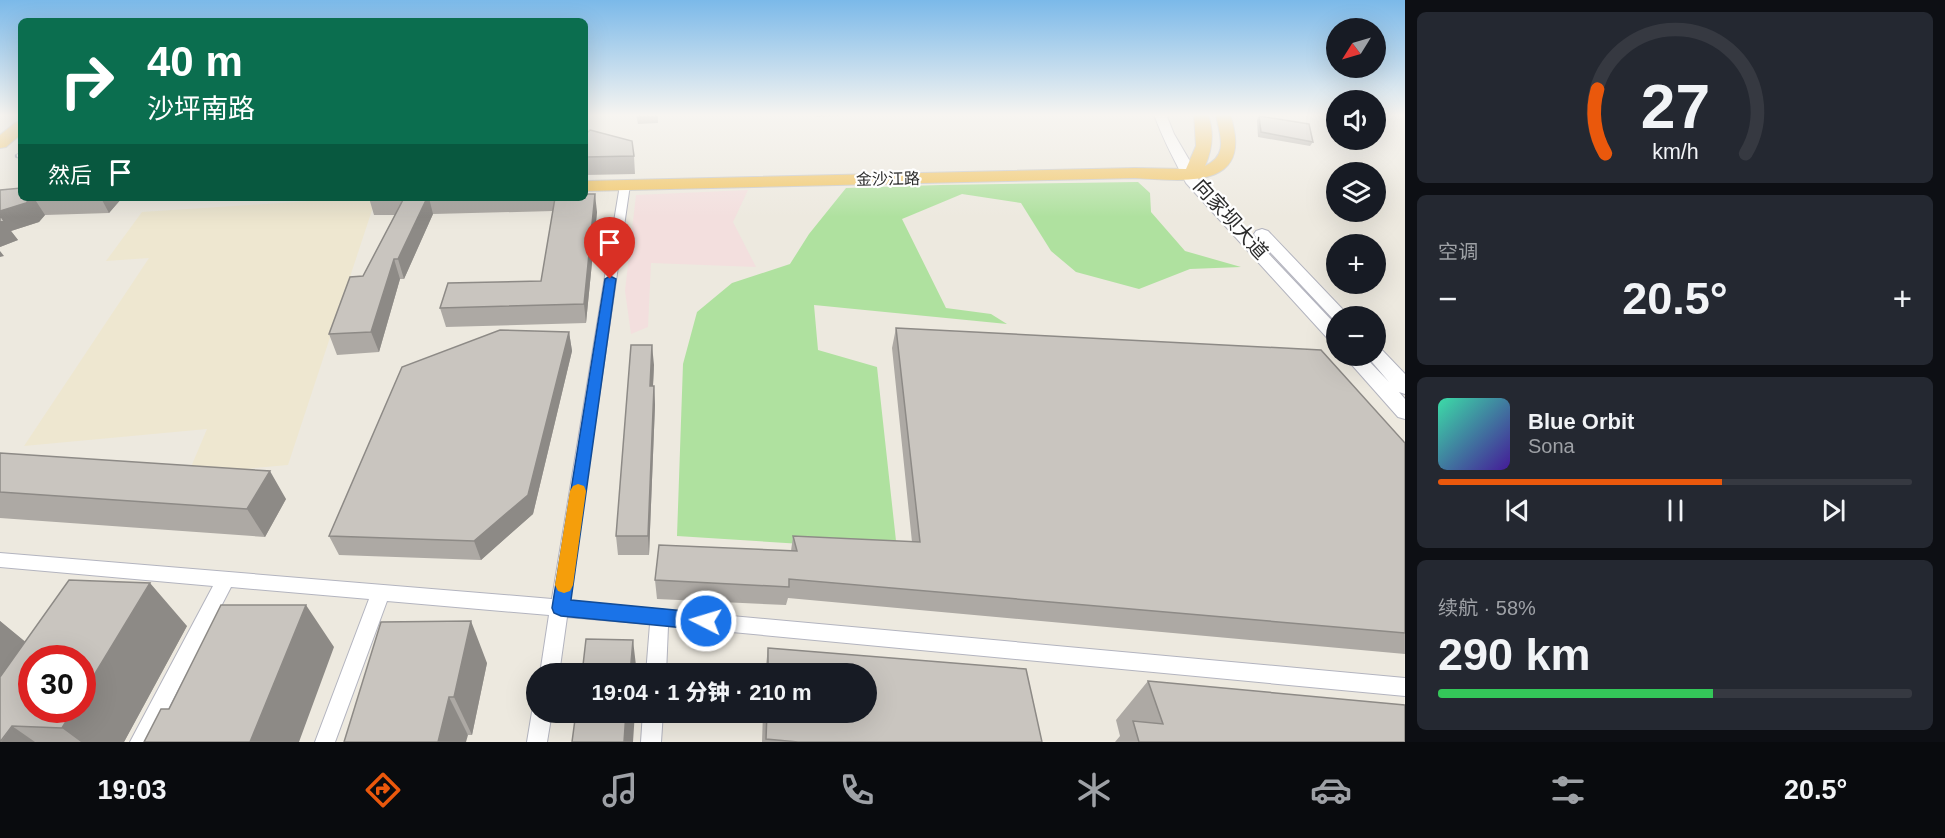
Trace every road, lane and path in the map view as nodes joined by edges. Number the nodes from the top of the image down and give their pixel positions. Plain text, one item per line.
1 (1176, 149) edge
2 (1204, 149) edge
3 (1230, 149) edge
4 (1191, 175) junction
5 (588, 186) edge
6 (625, 186) junction
7 (1330, 306) edge
8 (1326, 325) edge
9 (1363, 366) edge
10 (1386, 366) edge
11 (1405, 387) edge
12 (1405, 412) edge
13 (0, 560) edge
14 (226, 579) junction
15 (381, 592) junction
16 (561, 608) junction
17 (660, 617) junction
18 (551, 663) edge
19 (657, 663) edge
20 (1405, 687) edge
21 (540, 723) edge
22 (652, 723) edge
23 (140, 742) edge
24 (325, 742) edge
25 (537, 742) edge
26 (651, 742) edge

1 - 4 main road
2 - 4 highway
3 - 4 highway
4 - 6 highway, 金沙江路
4 - 7 main road, 向家坝大道
4 - 8 main road, 向家坝大道
5 - 6 highway, 金沙江路
6 - 16 street
9 - 12 main road
10 - 11 main road
13 - 14 street
14 - 15 street
14 - 23 street
15 - 16 street
15 - 24 street
16 - 17 street
16 - 18 street
17 - 19 street
17 - 20 street
21 - 25 street
22 - 26 street

